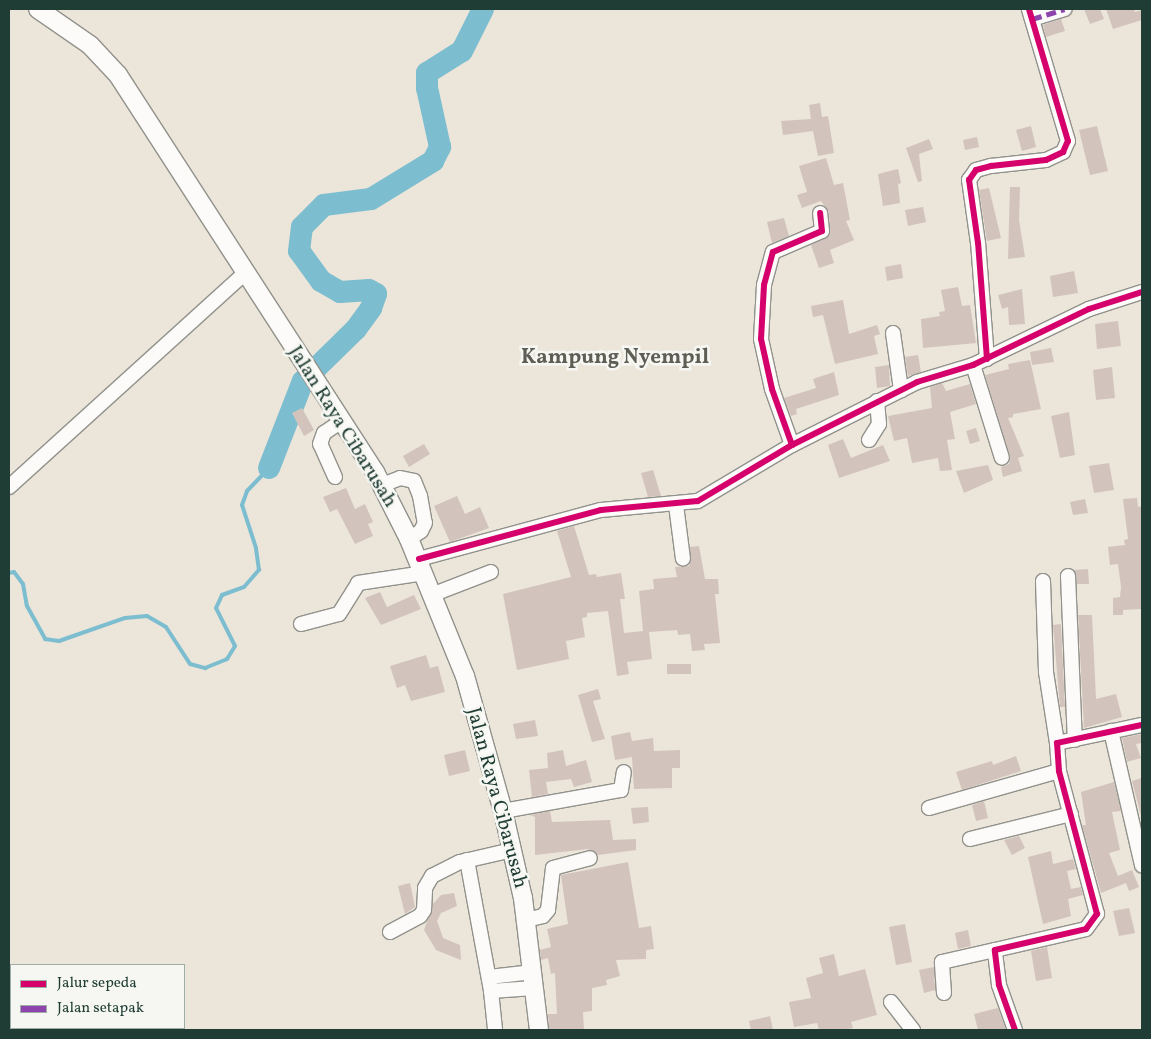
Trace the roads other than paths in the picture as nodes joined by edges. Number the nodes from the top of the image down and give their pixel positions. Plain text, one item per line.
1 (38, 9) edge
2 (1065, 9) edge
3 (1031, 14) edge
4 (820, 213) dead end
5 (246, 272) junction
6 (1142, 292) edge
7 (893, 333) dead end
8 (987, 359) junction
9 (973, 365) junction
10 (901, 390) junction
11 (877, 402) junction
12 (342, 421) junction
13 (869, 440) dead end
14 (792, 445) junction
15 (1002, 458) dead end
16 (335, 477) dead end
17 (382, 485) junction
18 (9, 487) edge
19 (676, 504) junction
20 (409, 539) junction
21 (683, 560) dead end
22 (421, 566) junction
23 (491, 572) dead end
24 (1068, 576) dead end
25 (1043, 581) dead end
26 (434, 594) junction
27 (301, 624) dead end
28 (1142, 725) edge
29 (1110, 731) junction
30 (1075, 740) junction
31 (1057, 743) junction
32 (1059, 771) junction
33 (624, 772) dead end
34 (929, 808) dead end
35 (503, 812) junction
36 (1071, 814) junction
37 (970, 839) dead end
38 (512, 850) junction
39 (590, 858) dead end
40 (467, 860) junction
41 (1142, 866) edge
42 (526, 920) junction
43 (390, 932) dead end
44 (995, 950) junction
45 (489, 976) junction
46 (533, 980) junction
47 (491, 992) junction
48 (944, 993) dead end
49 (891, 1002) dead end
50 (495, 1030) edge
51 (539, 1030) edge
52 (913, 1030) edge
53 (1015, 1030) edge

1 - 5 main road, Jalan Raya Cibarusah
2 - 3 street
3 - 8 street
4 - 14 street
5 - 12 main road, Jalan Raya Cibarusah
5 - 18 street
6 - 8 street
7 - 10 street
8 - 9 street
9 - 10 street
9 - 15 street
10 - 11 street
11 - 13 street
11 - 14 street
12 - 16 street
12 - 17 main road, Jalan Raya Cibarusah
14 - 19 street
17 - 20 main road, Jalan Raya Cibarusah
17 - 20 street
19 - 21 street
19 - 22 street
20 - 22 main road, Jalan Raya Cibarusah
22 - 26 main road, Jalan Raya Cibarusah
22 - 27 street
23 - 26 street
24 - 30 street
25 - 31 street
26 - 35 main road, Jalan Raya Cibarusah
28 - 29 street
29 - 30 street
29 - 41 street
30 - 31 street
31 - 32 street
32 - 34 street
32 - 36 street
33 - 35 street
35 - 38 main road, Jalan Raya Cibarusah
36 - 37 street
36 - 44 street
38 - 40 street
38 - 42 main road, Jalan Raya Cibarusah
39 - 42 street
40 - 43 street
40 - 45 street
42 - 46 main road, Jalan Raya Cibarusah
44 - 48 street
44 - 53 street
45 - 46 street
45 - 47 street
46 - 47 street
46 - 51 main road, Jalan Raya Cibarusah
47 - 50 street
49 - 52 street

